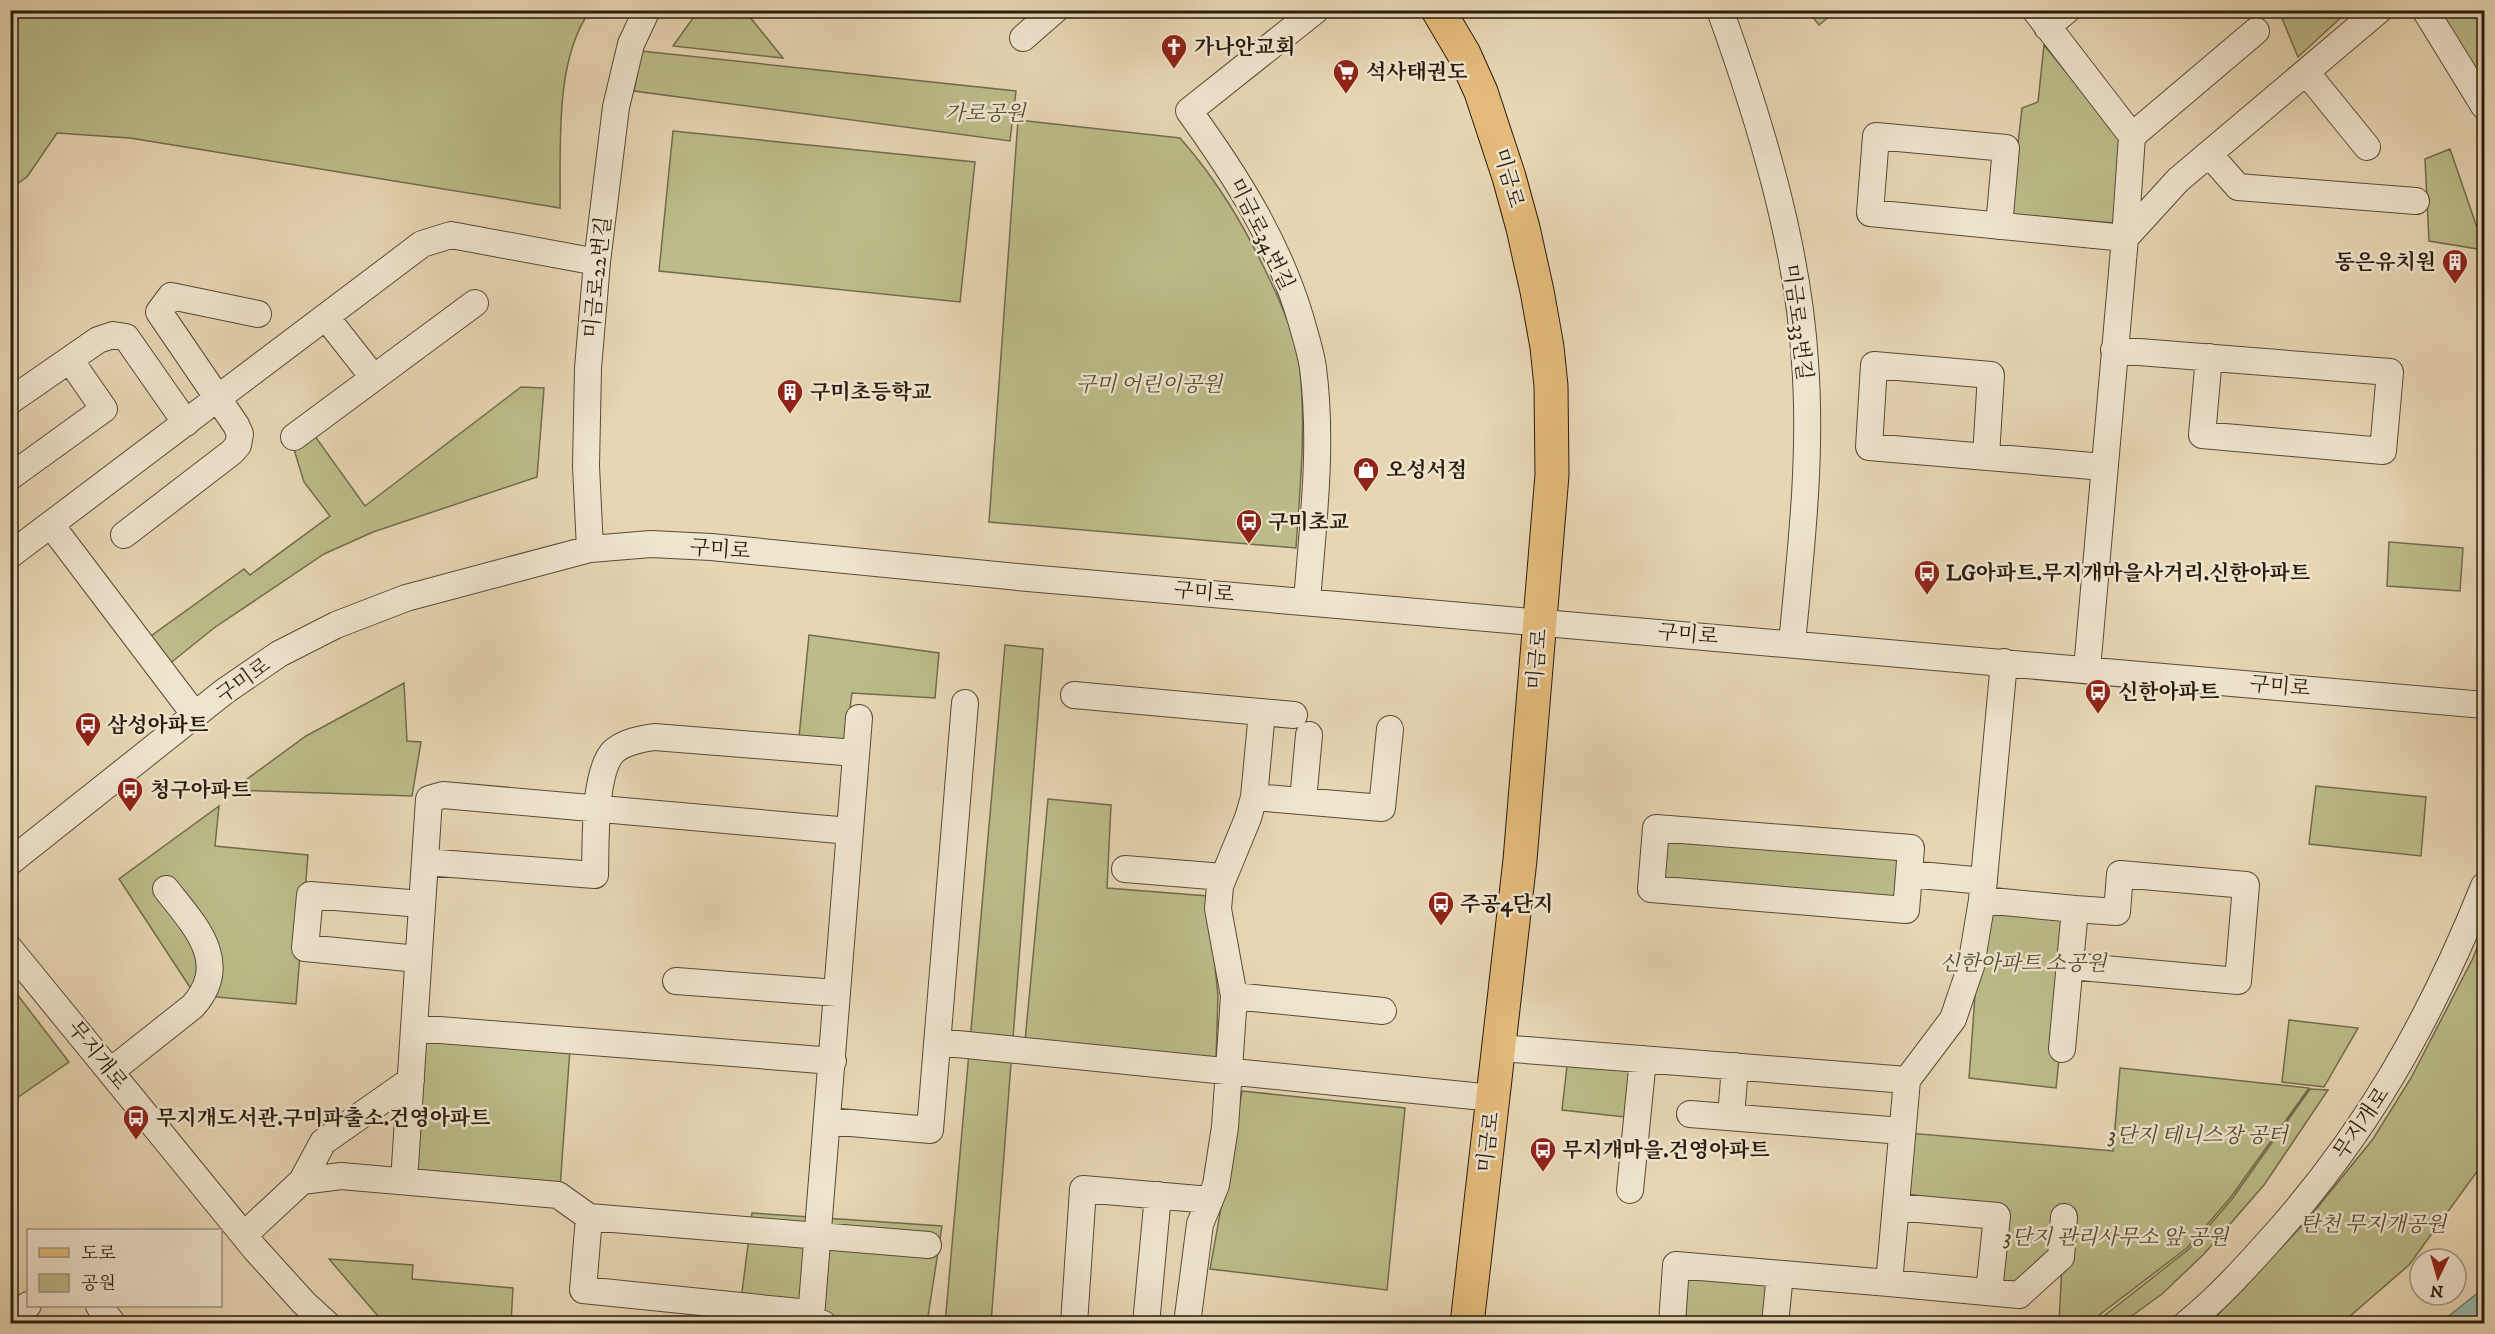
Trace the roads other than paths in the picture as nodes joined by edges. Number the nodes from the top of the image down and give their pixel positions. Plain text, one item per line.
1 (647, 10) edge
2 (1055, 10) edge
3 (1316, 10) edge
4 (1438, 10) edge
5 (1720, 10) edge
6 (2067, 10) edge
7 (2379, 10) edge
8 (2425, 10) edge
9 (2041, 19) edge
10 (2256, 31) dead end
11 (1023, 38) dead end
12 (2306, 72) junction
13 (2484, 106) edge
14 (2132, 136) junction
15 (2367, 147) dead end
16 (2209, 154) junction
17 (2416, 201) dead end
18 (1999, 226) junction
19 (2124, 238) junction
20 (597, 262) junction
21 (475, 303) dead end
22 (258, 314) dead end
23 (326, 317) junction
24 (2114, 350) junction
25 (2209, 357) junction
26 (70, 360) junction
27 (373, 377) junction
28 (219, 398) junction
29 (10, 401) edge
30 (186, 423) junction
31 (294, 437) dead end
32 (1986, 456) junction
33 (2104, 467) junction
34 (10, 477) edge
35 (51, 525) junction
36 (124, 536) dead end
37 (590, 549) junction
38 (10, 555) edge
39 (1307, 601) junction
40 (1540, 622) junction
41 (1792, 643) junction
42 (2004, 662) junction
43 (2087, 669) junction
44 (1074, 695) dead end
45 (965, 703) dead end
46 (2484, 705) edge
47 (1262, 712) junction
48 (195, 715) junction
49 (858, 718) dead end
50 (1390, 729) dead end
51 (856, 753) junction
52 (1254, 796) junction
53 (1303, 801) junction
54 (599, 808) junction
55 (850, 831) junction
56 (10, 862) edge
57 (425, 862) junction
58 (1125, 869) dead end
59 (1909, 874) junction
60 (1223, 877) junction
61 (2484, 886) edge
62 (166, 889) dead end
63 (1983, 890) junction
64 (422, 904) junction
65 (2075, 909) junction
66 (10, 949) edge
67 (418, 959) junction
68 (2070, 966) junction
69 (676, 981) dead end
70 (837, 993) junction
71 (1234, 996) junction
72 (1383, 1011) dead end
73 (414, 1028) junction
74 (937, 1042) junction
75 (1500, 1048) junction
76 (2062, 1049) dead end
77 (1643, 1059) junction
78 (832, 1061) junction
79 (1735, 1066) junction
80 (111, 1071) junction
81 (1229, 1071) junction
82 (411, 1080) junction
83 (1906, 1080) junction
84 (1493, 1098) junction
85 (1690, 1114) dead end
86 (1731, 1117) junction
87 (828, 1121) junction
88 (1902, 1131) junction
89 (302, 1181) junction
90 (404, 1182) junction
91 (1630, 1190) dead end
92 (1158, 1195) junction
93 (1210, 1200) junction
94 (1896, 1207) junction
95 (589, 1217) junction
96 (2064, 1217) dead end
97 (244, 1235) junction
98 (819, 1236) junction
99 (928, 1245) dead end
100 (1780, 1274) junction
101 (1889, 1283) junction
102 (1989, 1292) junction
103 (27, 1306) edge
104 (101, 1307) edge
105 (10, 1319) edge
106 (817, 1320) edge
107 (113, 1323) edge
108 (327, 1323) edge
109 (1074, 1323) edge
110 (1146, 1323) edge
111 (1187, 1323) edge
112 (1467, 1323) edge
113 (1672, 1323) edge
114 (1775, 1323) edge
115 (2186, 1323) edge

1 - 20 street, 미금로22번길
2 - 11 street
3 - 39 street, 미금로34번길
4 - 40 main road, 미금로
5 - 41 street, 미금로33번길
6 - 9 street
7 - 12 street
8 - 13 street
9 - 14 street
10 - 14 street
12 - 15 street
12 - 16 street
14 - 19 street
16 - 17 street
16 - 19 street
18 - 18 street
18 - 19 street
19 - 24 street
20 - 23 street
20 - 37 street, 미금로22번길
21 - 27 street
22 - 28 street
23 - 27 street
23 - 28 street
24 - 25 street
24 - 33 street
25 - 25 street
26 - 29 street
26 - 30 street
26 - 34 street
27 - 31 street
28 - 30 street
28 - 36 street
30 - 35 street
32 - 32 street
32 - 33 street
33 - 43 street
35 - 38 street
35 - 48 street
37 - 39 street, 구미로
37 - 48 street, 구미로
39 - 40 street, 구미로
40 - 41 street, 구미로
40 - 75 main road, 미금로
41 - 42 street, 구미로
42 - 43 street, 구미로
42 - 63 street
43 - 46 street, 구미로
44 - 47 street
45 - 74 street
47 - 52 street
47 - 53 street
48 - 56 street, 구미로
49 - 51 street
50 - 53 street
51 - 54 street
51 - 55 street
52 - 53 street
52 - 60 street
54 - 55 street
54 - 57 street
54 - 57 street
55 - 70 street
57 - 64 street
58 - 60 street
59 - 59 street
59 - 63 street
60 - 71 street
61 - 115 street, 무지개로
62 - 80 street
63 - 65 street
63 - 83 street
64 - 67 street
64 - 67 street
65 - 68 street
65 - 68 street
66 - 80 street, 무지개로
67 - 73 street
68 - 76 street
69 - 70 street
70 - 78 street
71 - 72 street
71 - 81 street
73 - 78 street
73 - 82 street
74 - 81 street
74 - 87 street
75 - 77 street
75 - 84 main road, 미금로
77 - 79 street
77 - 91 street
78 - 87 street
79 - 83 street
79 - 86 street
80 - 97 street, 무지개로
81 - 84 street
81 - 93 street
82 - 89 street
82 - 90 street
83 - 88 street
84 - 112 main road, 미금로
85 - 86 street
86 - 88 street
87 - 98 street
88 - 94 street
89 - 90 street
89 - 97 street
90 - 95 street
92 - 93 street
92 - 109 street
92 - 110 street
93 - 111 street
94 - 101 street
94 - 102 street
95 - 98 street
95 - 106 street
96 - 102 street
97 - 108 street, 무지개로
98 - 99 street
98 - 106 street
100 - 101 street
100 - 113 street
100 - 114 street
101 - 102 street
103 - 105 street
104 - 107 street

